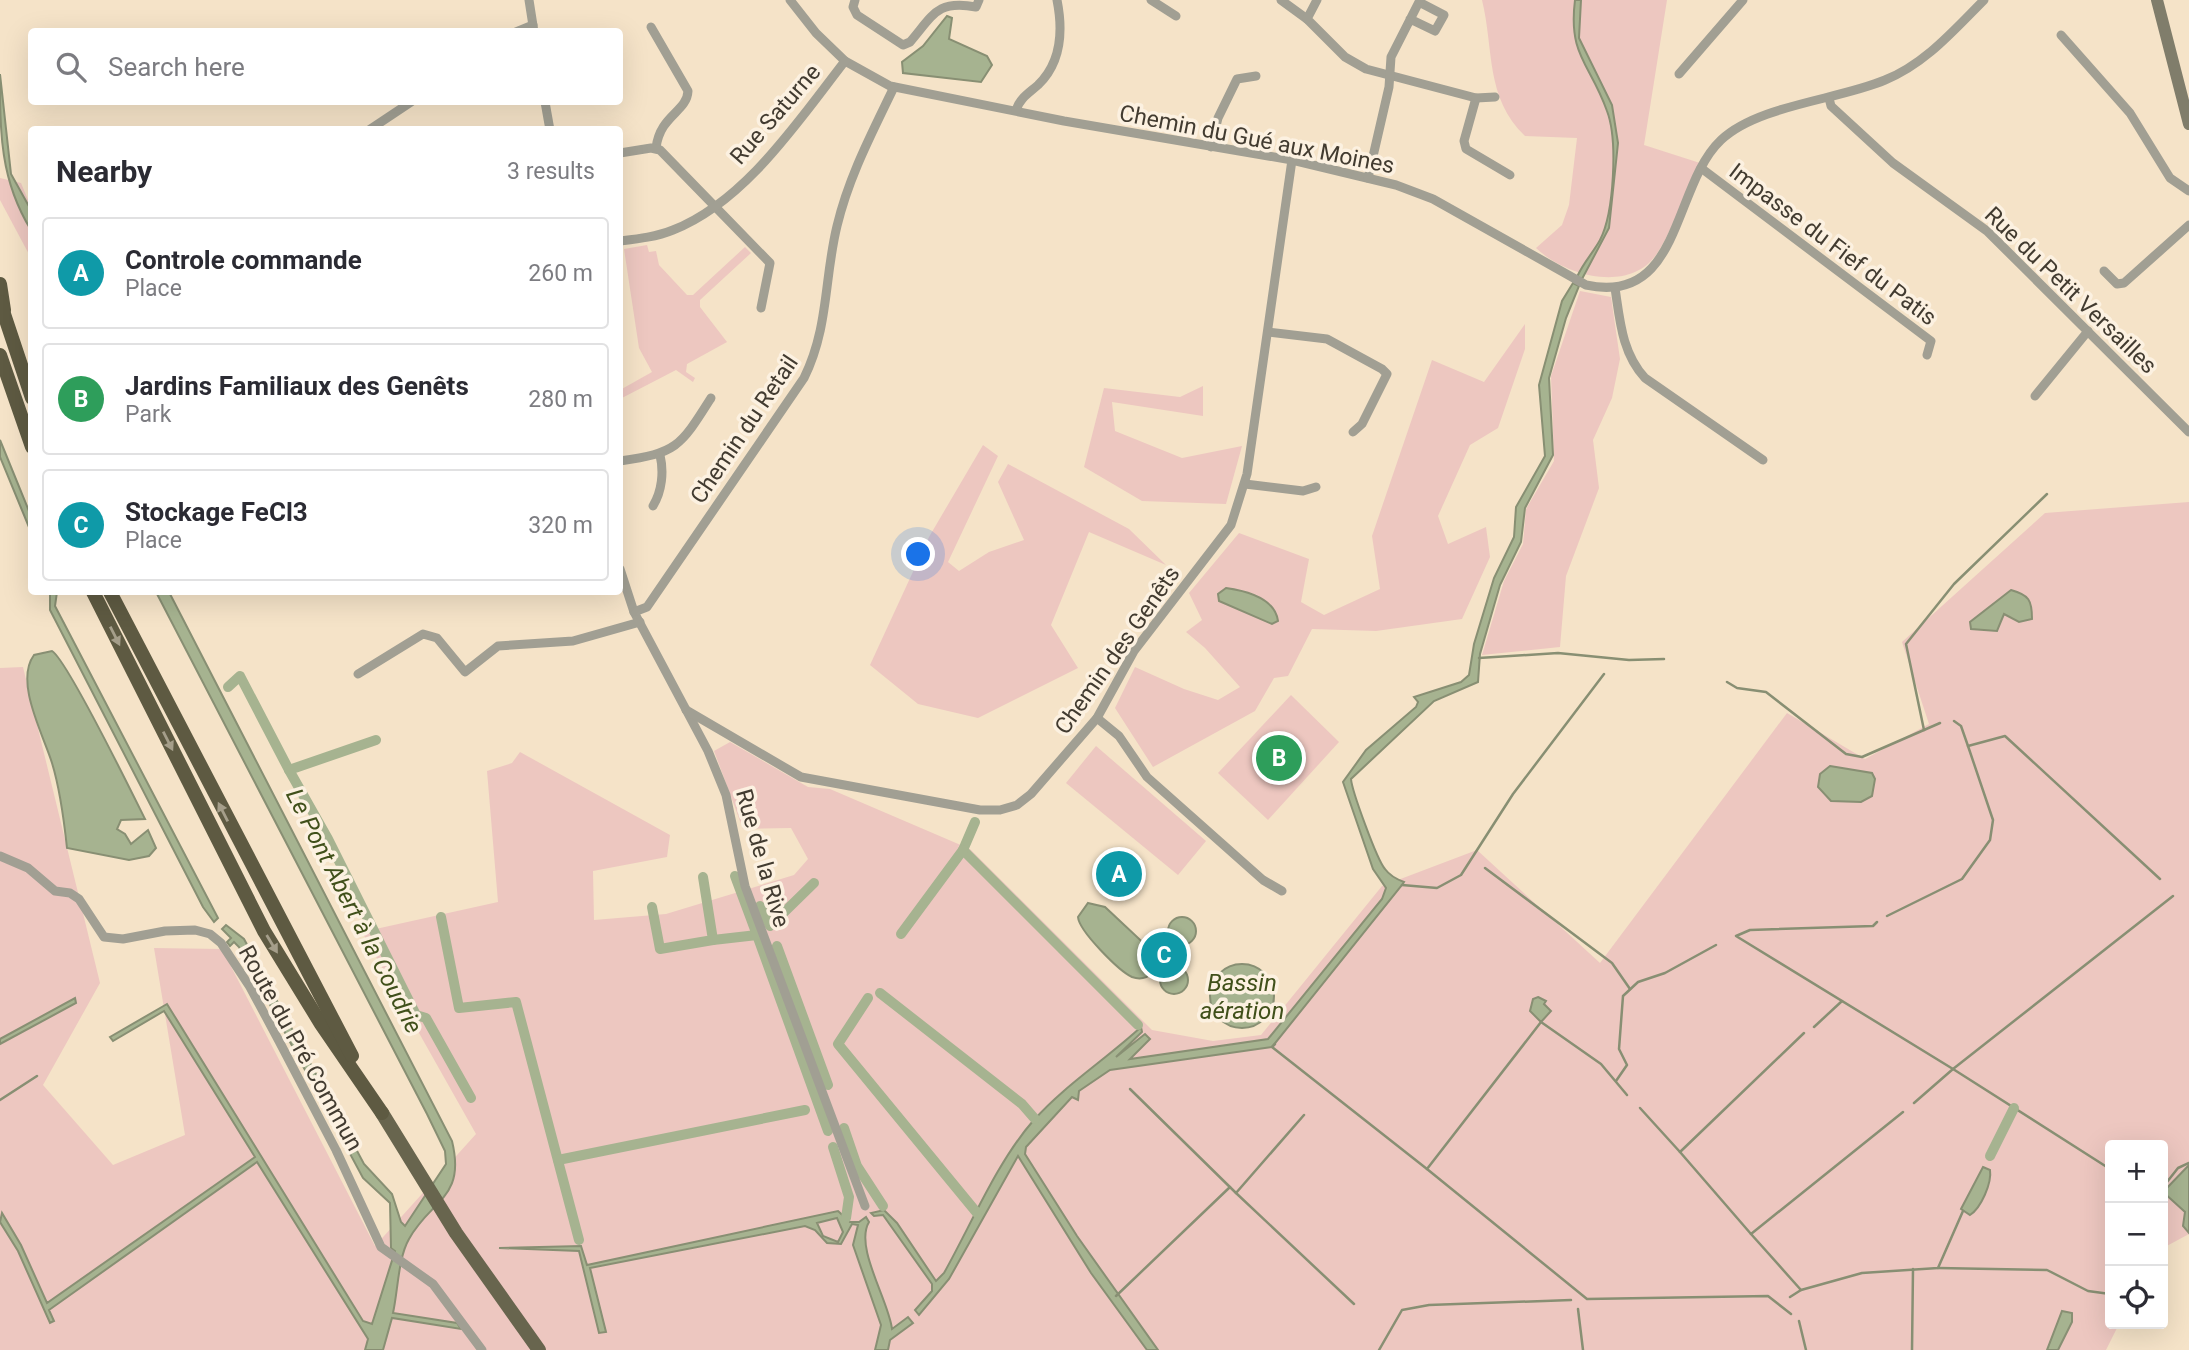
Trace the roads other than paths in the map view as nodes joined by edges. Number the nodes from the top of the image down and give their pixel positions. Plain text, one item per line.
1 (529, 0) edge
2 (790, 0) edge
3 (855, 0) edge
4 (979, 0) edge
5 (1057, 0) edge
6 (1150, 0) edge
7 (1281, 0) edge
8 (1317, 0) edge
9 (1743, 0) edge
10 (1983, 0) edge
11 (2157, 0) edge
12 (2166, 0) edge
13 (1176, 16) dead end
14 (1307, 19) junction
15 (1410, 19) dead end
16 (2165, 24) junction
17 (651, 27) dead end
18 (534, 28) edge
19 (2061, 35) dead end
20 (845, 61) junction
21 (1679, 74) dead end
22 (1389, 75) junction
23 (1256, 76) dead end
24 (894, 87) junction
25 (1495, 97) dead end
26 (1476, 98) junction
27 (1829, 98) junction
28 (406, 105) edge
29 (546, 105) edge
30 (1016, 110) junction
31 (2189, 124) edge
32 (375, 126) edge
33 (549, 126) edge
34 (1211, 147) junction
35 (656, 148) junction
36 (623, 153) edge
37 (1292, 160) junction
38 (1701, 168) junction
39 (1510, 175) dead end
40 (1368, 178) junction
41 (2189, 191) edge
42 (715, 204) junction
43 (2189, 225) edge
44 (623, 240) edge
45 (2104, 271) dead end
46 (0, 284) edge
47 (1615, 288) junction
48 (0, 302) edge
49 (761, 308) dead end
50 (6, 322) junction
51 (2088, 331) junction
52 (1268, 332) junction
53 (0, 355) edge
54 (1927, 355) dead end
55 (28, 386) edge
56 (2035, 396) dead end
57 (711, 398) dead end
58 (1353, 432) dead end
59 (2189, 432) edge
60 (28, 436) edge
61 (660, 455) junction
62 (1763, 460) dead end
63 (623, 461) edge
64 (1245, 484) junction
65 (1316, 487) dead end
66 (653, 506) dead end
67 (623, 578) edge
68 (95, 595) edge
69 (112, 595) edge
70 (634, 612) junction
71 (640, 622) junction
72 (358, 674) dead end
73 (686, 710) junction
74 (1097, 718) junction
75 (0, 856) edge
76 (1282, 891) dead end
77 (382, 1113) junction
78 (865, 1206) dead end
79 (482, 1350) edge
80 (539, 1350) edge

1 - 18 street
2 - 20 street, Chemin du Gué aux Moines
3 - 4 street
5 - 30 street
6 - 13 street
7 - 14 street
8 - 14 street
9 - 21 street
10 - 27 street
11 - 16 main road
12 - 16 main road
14 - 22 street
15 - 22 street
16 - 31 main road
17 - 35 street
19 - 41 street
20 - 24 street, Chemin du Gué aux Moines
20 - 42 street, Rue Saturne
22 - 26 street
22 - 40 street
23 - 34 street
24 - 30 street, Chemin du Gué aux Moines
24 - 70 street, Chemin du Retail
25 - 26 street
26 - 39 street
27 - 38 street
27 - 51 street, Rue du Petit Versailles
28 - 32 street
29 - 33 street
30 - 34 street, Chemin du Gué aux Moines
34 - 37 street, Chemin du Gué aux Moines
35 - 36 street
35 - 42 street
37 - 40 street, Chemin du Gué aux Moines
37 - 52 street, Chemin des Genêts
38 - 47 street
38 - 54 street, Impasse du Fief du Patis
40 - 47 street, Chemin du Gué aux Moines
42 - 44 street, Rue Saturne
42 - 49 street
43 - 45 street
46 - 50 highway
47 - 62 street
48 - 50 highway
50 - 55 highway
51 - 56 street
51 - 59 street, Rue du Petit Versailles
52 - 58 street
52 - 64 street, Chemin des Genêts
53 - 60 highway
57 - 61 street
61 - 63 street
61 - 66 street
64 - 65 street
64 - 74 street, Chemin des Genêts
67 - 70 street, Rue de la Rive
68 -> 77 highway
77 -> 69 highway
70 - 71 street, Rue de la Rive
71 - 72 street
71 - 73 street, Rue de la Rive
73 - 74 street, Chemin des Genêts
73 - 78 street, Rue de la Rive
74 - 76 street
75 - 79 street, Route du Pré Commun
77 - 80 main road

